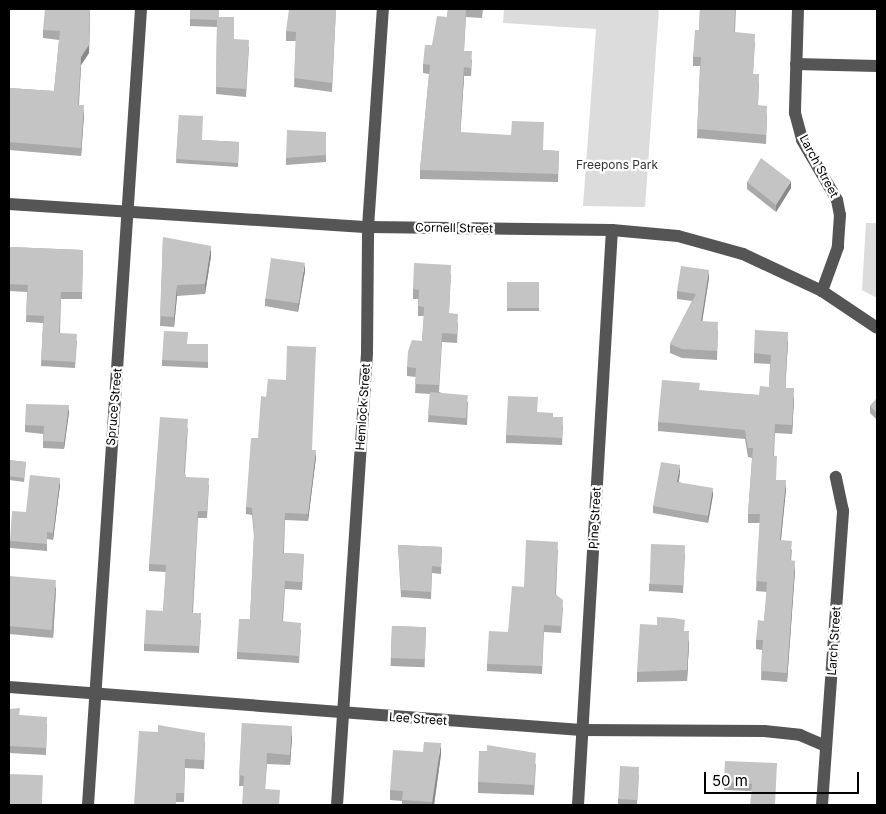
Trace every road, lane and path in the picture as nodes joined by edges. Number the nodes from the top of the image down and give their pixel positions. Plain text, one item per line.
1 (141, 9) edge
2 (383, 9) edge
3 (798, 9) edge
4 (796, 64) junction
5 (877, 66) edge
6 (9, 204) edge
7 (129, 212) junction
8 (368, 227) junction
9 (612, 230) junction
10 (822, 291) junction
11 (877, 328) edge
12 (836, 477) dead end
13 (9, 687) edge
14 (95, 694) junction
15 (342, 714) junction
16 (581, 730) junction
17 (826, 746) junction
18 (88, 805) edge
19 (337, 805) edge
20 (578, 805) edge
21 (822, 805) edge

1 - 7 street, Spruce Street
2 - 8 street, Hemlock Street
3 - 4 street, Larch Street
4 - 5 street
4 - 10 street, Larch Street
6 - 7 street, Cornell Street
7 - 8 street, Cornell Street
7 - 14 street, Spruce Street
8 - 9 street, Cornell Street
8 - 15 street, Hemlock Street
9 - 10 street, Cornell Street
9 - 16 street, Pine Street
10 - 11 street, Cornell Street
12 - 17 street, Larch Street
13 - 14 street, Lee Street
14 - 15 street, Lee Street
14 - 18 street, Spruce Street
15 - 16 street, Lee Street
15 - 19 street, Hemlock Street
16 - 17 street, Lee Street
16 - 20 street, Pine Street
17 - 21 street, Larch Street

